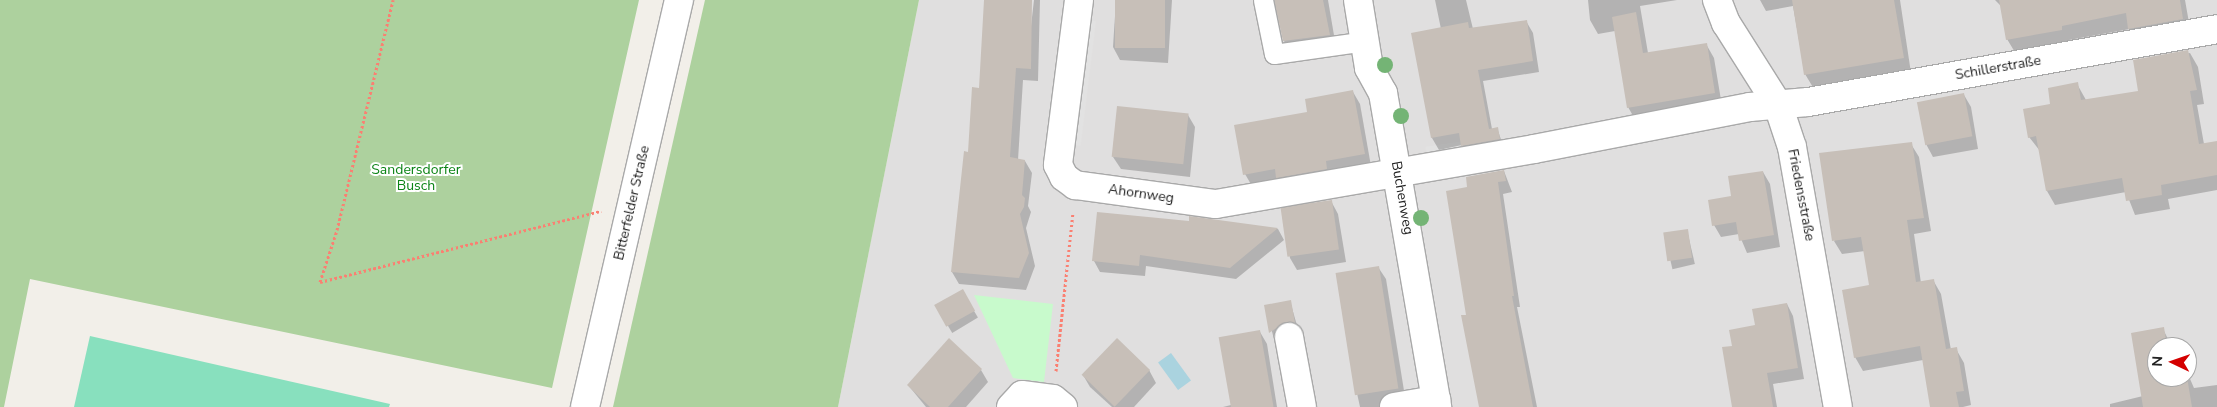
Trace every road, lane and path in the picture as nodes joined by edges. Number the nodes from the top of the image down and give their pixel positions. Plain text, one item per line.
1 (393, 0) edge
2 (679, 0) edge
3 (1079, 0) edge
4 (1263, 0) edge
5 (1358, 0) edge
6 (1717, 0) edge
7 (2217, 29) edge
8 (1365, 42) junction
9 (1778, 105) junction
10 (1398, 174) junction
11 (1075, 185) junction
12 (630, 210) junction
13 (1289, 337) dead end
14 (1058, 403) edge
15 (1436, 403) edge
16 (585, 407) edge
17 (1011, 407) edge
18 (1302, 407) edge
19 (1394, 407) edge
20 (1838, 407) edge

1 - 12 path
2 - 12 street, Bitterfelder Straße
3 - 11 street
4 - 8 lane
5 - 8 street, Buchenweg
6 - 9 street, Friedensstraße
7 - 9 street, Schillerstraße
8 - 10 street, Buchenweg
9 - 10 street, Schillerstraße
9 - 20 street, Friedensstraße
10 - 11 street, Ahornweg
10 - 15 street, Buchenweg
11 - 14 path
12 - 16 street, Bitterfelder Straße
13 - 18 street
14 - 17 street
15 - 19 street, Buchenweg

